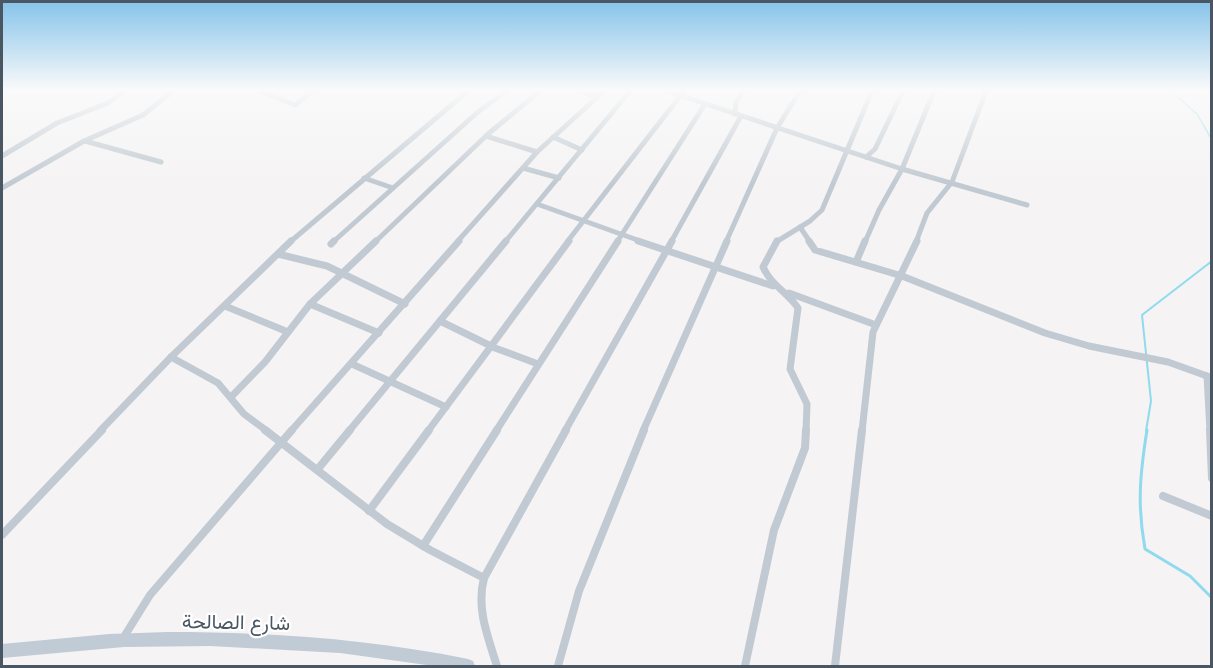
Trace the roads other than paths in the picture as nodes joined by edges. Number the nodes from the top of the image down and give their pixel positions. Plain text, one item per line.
1 (59, 122) edge
2 (127, 122) edge
3 (431, 122) edge
4 (467, 122) edge
5 (503, 122) edge
6 (569, 122) edge
7 (605, 122) edge
8 (659, 122) edge
9 (693, 122) edge
10 (734, 122) edge
11 (760, 122) edge
12 (781, 122) edge
13 (859, 122) edge
14 (888, 122) edge
15 (921, 122) edge
16 (974, 122) edge
17 (777, 128) junction
18 (486, 136) junction
19 (553, 137) junction
20 (84, 141) junction
21 (582, 150) junction
22 (847, 151) junction
23 (537, 152) junction
24 (2, 156) edge
25 (866, 157) junction
26 (161, 162) dead end
27 (523, 168) junction
28 (902, 169) junction
29 (364, 178) junction
30 (559, 178) junction
31 (952, 182) junction
32 (2, 188) edge
33 (393, 189) junction
34 (537, 204) junction
35 (1027, 205) dead end
36 (582, 222) junction
37 (800, 227) junction
38 (621, 235) junction
39 (331, 244) dead end
40 (666, 250) junction
41 (278, 254) junction
42 (856, 262) junction
43 (716, 267) junction
44 (342, 274) junction
45 (902, 276) junction
46 (776, 287) junction
47 (310, 304) junction
48 (405, 304) junction
49 (225, 306) junction
50 (440, 321) junction
51 (876, 325) junction
52 (288, 332) junction
53 (379, 333) junction
54 (491, 345) junction
55 (171, 357) junction
56 (352, 364) junction
57 (538, 364) junction
58 (1209, 377) edge
59 (391, 381) junction
60 (231, 396) junction
61 (446, 407) junction
62 (281, 443) junction
63 (317, 470) junction
64 (1212, 478) edge
65 (1163, 496) dead end
66 (369, 511) junction
67 (1212, 516) edge
68 (2, 535) edge
69 (423, 546) junction
70 (484, 578) junction
71 (122, 640) junction
72 (2, 651) edge
73 (468, 666) edge
74 (497, 666) edge
75 (558, 666) edge
76 (745, 666) edge
77 (835, 666) edge

1 - 24 street
2 - 20 street
3 - 29 street
4 - 33 street
5 - 18 street
6 - 19 street
7 - 21 street
8 - 36 street
9 - 38 street
10 - 40 street
11 - 17 street
12 - 17 street
13 - 22 street
14 - 25 street
15 - 28 street
16 - 31 street
17 - 22 street
17 - 43 street
18 - 23 street
18 - 44 street
19 - 21 street
19 - 23 street
20 - 26 street
20 - 32 street
21 - 30 street
22 - 25 street
22 - 37 street
23 - 27 street
25 - 28 street
27 - 30 street
27 - 48 street
28 - 31 street
28 - 42 street
29 - 33 street
29 - 41 street
30 - 34 street
31 - 35 street
31 - 45 street
33 - 39 street
34 - 36 street
34 - 50 street
36 - 38 street
36 - 54 street
37 - 42 street
37 - 46 street
38 - 40 street
38 - 57 street
40 - 43 street
40 - 70 street
41 - 44 street
41 - 49 street
42 - 45 street
43 - 46 street
43 - 75 street
44 - 47 street
44 - 48 street
45 - 51 street
45 - 58 street
46 - 51 street
46 - 76 street
47 - 52 street
47 - 53 street
48 - 53 street
49 - 52 street
49 - 55 street
50 - 54 street
50 - 59 street
51 - 77 street
52 - 60 street
53 - 56 street
54 - 57 street
54 - 61 street
55 - 60 street
55 - 68 street
56 - 59 street
56 - 62 street
57 - 69 street
58 - 64 street
59 - 61 street
59 - 63 street
60 - 62 street
61 - 66 street
62 - 63 street
62 - 71 street
63 - 66 street
65 - 67 street
66 - 69 street
69 - 70 street
70 - 74 street
71 - 72 main road, شارع الصالحة
71 - 73 main road, شارع الصالحة

